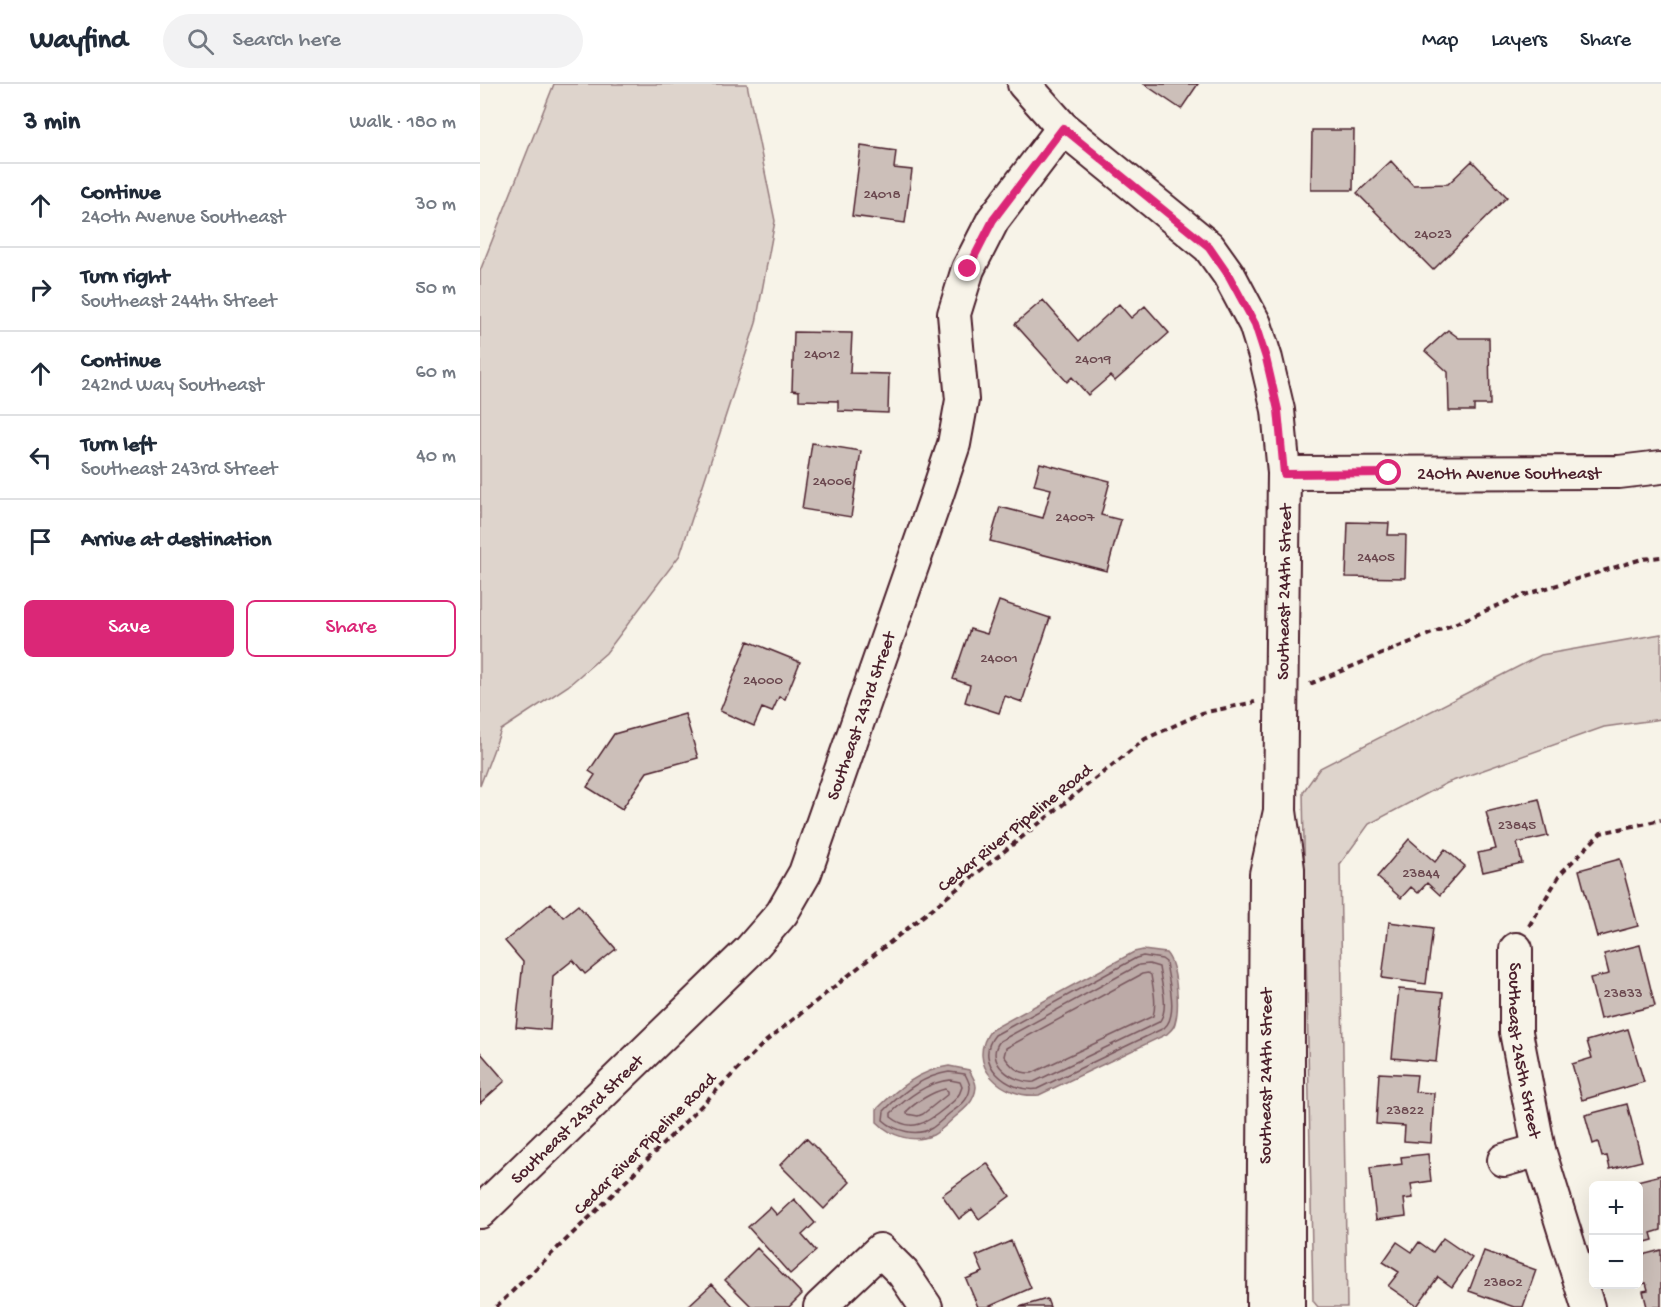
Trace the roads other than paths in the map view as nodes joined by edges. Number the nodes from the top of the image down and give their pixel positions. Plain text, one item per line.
1 (1024, 84) edge
2 (1063, 128) junction
3 (1661, 467) edge
4 (1284, 474) junction
5 (1280, 811) junction
6 (1516, 949) road end
7 (1539, 1150) junction
8 (1504, 1160) dead end
9 (480, 1212) edge
10 (820, 1307) edge
11 (926, 1307) edge
12 (1263, 1307) edge
13 (1288, 1307) edge
14 (1588, 1307) edge

1 - 2 street, Southeast 244th Street
2 - 4 street, Southeast 244th Street
2 - 9 street, Southeast 243rd Street
3 - 4 street, 240th Avenue Southeast
4 - 5 street, Southeast 244th Street
5 - 12 street, Southeast 244th Street
5 - 13 street, Southeast 244th Street
6 - 7 street, Southeast 245th Street
7 - 8 street, Southeast 245th Street
7 - 14 street, Southeast 245th Street
10 - 11 street

